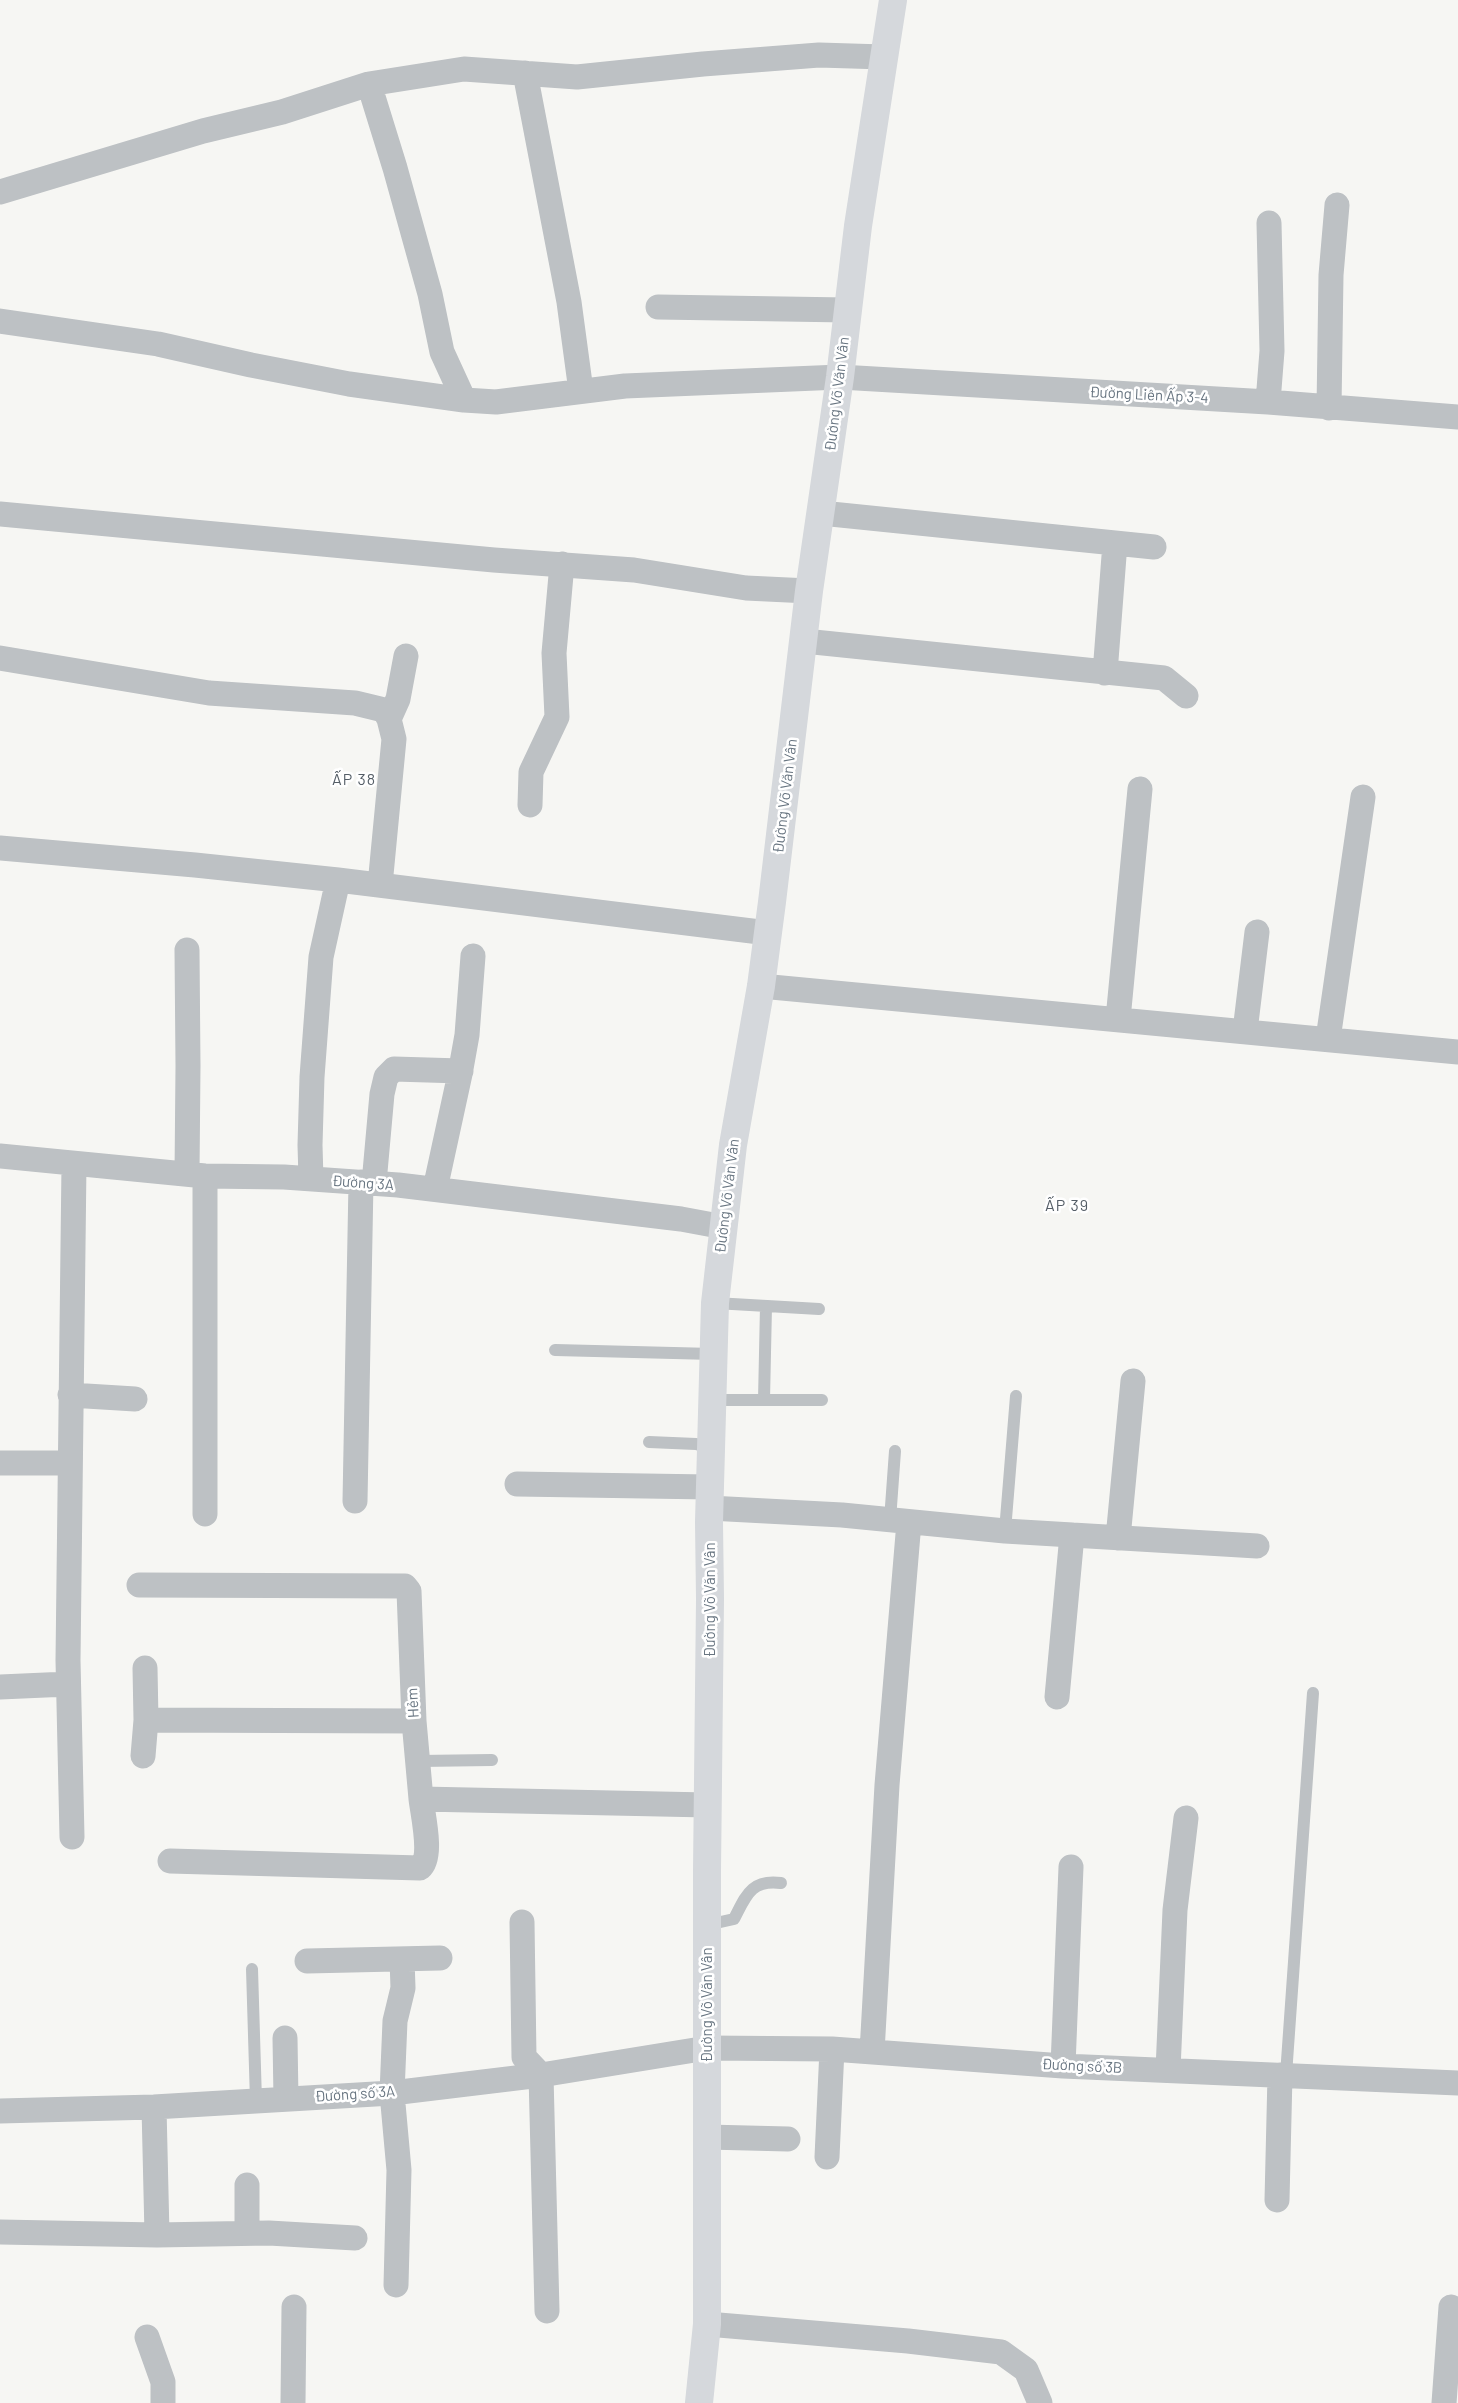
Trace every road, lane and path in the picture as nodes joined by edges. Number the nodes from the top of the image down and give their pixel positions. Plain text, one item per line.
1 (893, 0) edge
2 (884, 56) junction
3 (525, 73) junction
4 (369, 84) junction
5 (2, 186) edge
6 (1337, 205) dead end
7 (1269, 223) dead end
8 (658, 307) dead end
9 (847, 310) junction
10 (0, 320) edge
11 (840, 377) junction
12 (581, 391) junction
13 (464, 400) junction
14 (1268, 402) junction
15 (1329, 408) junction
16 (1458, 417) edge
17 (821, 513) junction
18 (0, 514) edge
19 (1115, 543) junction
20 (1154, 547) dead end
21 (562, 564) junction
22 (809, 591) junction
23 (804, 641) junction
24 (406, 656) dead end
25 (0, 658) edge
26 (1106, 673) junction
27 (1186, 696) dead end
28 (389, 719) junction
29 (1140, 789) dead end
30 (1363, 797) dead end
31 (530, 805) dead end
32 (0, 848) edge
33 (338, 880) junction
34 (380, 885) junction
35 (1257, 932) dead end
36 (768, 933) junction
37 (187, 950) dead end
38 (473, 956) dead end
39 (761, 986) junction
40 (1118, 1019) junction
41 (1245, 1032) junction
42 (1328, 1039) junction
43 (1458, 1052) edge
44 (460, 1071) junction
45 (0, 1156) edge
46 (74, 1164) junction
47 (196, 1175) junction
48 (311, 1179) junction
49 (367, 1183) junction
50 (435, 1189) junction
51 (724, 1227) junction
52 (715, 1304) junction
53 (766, 1306) junction
54 (819, 1309) dead end
55 (554, 1350) dead end
56 (713, 1354) junction
57 (1133, 1382) dead end
58 (70, 1395) junction
59 (1016, 1396) dead end
60 (135, 1399) dead end
61 (712, 1400) junction
62 (764, 1400) junction
63 (822, 1400) dead end
64 (649, 1442) dead end
65 (710, 1448) junction
66 (895, 1451) dead end
67 (0, 1463) edge
68 (69, 1463) junction
69 (517, 1484) dead end
70 (709, 1497) junction
71 (355, 1501) dead end
72 (205, 1514) dead end
73 (900, 1521) junction
74 (1005, 1531) junction
75 (1072, 1535) junction
76 (1118, 1538) junction
77 (1257, 1546) dead end
78 (140, 1585) dead end
79 (145, 1668) dead end
80 (68, 1684) junction
81 (0, 1687) edge
82 (1313, 1693) dead end
83 (1057, 1697) dead end
84 (146, 1720) junction
85 (414, 1721) junction
86 (143, 1756) dead end
87 (492, 1760) dead end
88 (419, 1761) junction
89 (422, 1800) junction
90 (708, 1805) junction
91 (1186, 1818) dead end
92 (72, 1837) dead end
93 (170, 1861) dead end
94 (1071, 1867) dead end
95 (781, 1883) dead end
96 (522, 1922) dead end
97 (707, 1925) junction
98 (440, 1958) dead end
99 (402, 1959) junction
100 (307, 1962) dead end
101 (252, 1969) dead end
102 (284, 2038) dead end
103 (707, 2048) junction
104 (832, 2049) junction
105 (872, 2052) junction
106 (1063, 2066) junction
107 (1168, 2070) junction
108 (541, 2075) junction
109 (1283, 2075) junction
110 (1458, 2083) edge
111 (392, 2092) junction
112 (286, 2099) junction
113 (256, 2101) junction
114 (154, 2107) junction
115 (0, 2111) edge
116 (707, 2137) junction
117 (788, 2139) dead end
118 (827, 2157) dead end
119 (247, 2185) dead end
120 (1276, 2200) dead end
121 (0, 2232) edge
122 (247, 2233) junction
123 (158, 2235) junction
124 (355, 2238) dead end
125 (396, 2285) dead end
126 (294, 2307) dead end
127 (1451, 2307) dead end
128 (547, 2311) dead end
129 (707, 2324) junction
130 (147, 2337) dead end
131 (163, 2403) edge
132 (293, 2403) edge
133 (699, 2403) edge
134 (1040, 2403) edge
135 (1444, 2403) edge

1 - 2 street, Đường Võ Văn Vân
2 - 3 street
2 - 9 street, Đường Võ Văn Vân
3 - 4 street
3 - 12 street
4 - 5 street
4 - 13 street
6 - 15 street
7 - 14 street
8 - 9 street
9 - 11 street, Đường Võ Văn Vân
10 - 13 street, Đường Liên Ấp 3-4
11 - 12 street, Đường Liên Ấp 3-4
11 - 14 street, Đường Liên Ấp 3-4
11 - 17 street, Đường Võ Văn Vân
12 - 13 street, Đường Liên Ấp 3-4
14 - 15 street, Đường Liên Ấp 3-4
15 - 16 street, Đường Liên Ấp 3-4
17 - 19 street
17 - 22 street, Đường Võ Văn Vân
18 - 21 street
19 - 20 street
19 - 26 street
21 - 22 street
21 - 31 street
22 - 23 street, Đường Võ Văn Vân
23 - 26 street
23 - 36 street, Đường Võ Văn Vân
24 - 28 street
25 - 28 street
26 - 27 street
28 - 34 street
29 - 40 street
30 - 42 street
32 - 33 street
33 - 34 street
33 - 48 street
34 - 36 street
35 - 41 street
36 - 39 street, Đường Võ Văn Vân
37 - 47 street
38 - 44 street
39 - 40 street
39 - 51 street, Đường Võ Văn Vân
40 - 41 street
41 - 42 street
42 - 43 street
44 - 49 street
44 - 50 street
45 - 46 street, Đường 3A
46 - 47 street, Đường 3A
46 - 58 street
47 - 48 street, Đường 3A
47 - 72 street
48 - 49 street, Đường 3A
49 - 50 street, Đường 3A
49 - 71 street
50 - 51 street, Đường 3A
51 - 52 street, Đường Võ Văn Vân
52 - 53 lane
52 - 56 street, Đường Võ Văn Vân
53 - 54 lane
53 - 62 lane
55 - 56 lane
56 - 61 street, Đường Võ Văn Vân
57 - 76 street
58 - 60 street
58 - 68 street
59 - 74 lane
61 - 62 lane
61 - 65 street, Đường Võ Văn Vân
62 - 63 lane
64 - 65 lane
65 - 70 street, Đường Võ Văn Vân
66 - 73 lane
67 - 68 street
68 - 80 street
69 - 70 street
70 - 73 street
70 - 90 street, Đường Võ Văn Vân
73 - 74 street
73 - 105 street
74 - 75 street
75 - 76 street
75 - 83 street
76 - 77 street
78 - 85 street, Hẻm
79 - 84 street
80 - 81 street
80 - 92 street
82 - 109 lane
84 - 85 street
84 - 86 street
85 - 88 street, Hẻm
87 - 88 lane
88 - 89 street, Hẻm
89 - 90 street
89 - 93 street, Hẻm
90 - 97 street, Đường Võ Văn Vân
91 - 107 street
94 - 106 street
95 - 97 lane
96 - 108 street
97 - 103 street, Đường Võ Văn Vân
98 - 99 street
99 - 100 street
99 - 111 street
101 - 113 lane
102 - 112 street
103 - 104 street, Đường số 3B
103 - 108 street, Đường số 3A
103 - 116 street, Đường Võ Văn Vân
104 - 105 street, Đường số 3B
104 - 118 street
105 - 106 street, Đường số 3B
106 - 107 street, Đường số 3B
107 - 109 street, Đường số 3B
108 - 111 street, Đường số 3A
108 - 128 street
109 - 110 street, Đường số 3B
109 - 120 street
111 - 112 street, Đường số 3A
111 - 125 street
112 - 113 street, Đường số 3A
113 - 114 street, Đường số 3A
114 - 115 street, Đường số 3A
114 - 123 street
116 - 117 street
116 - 129 street, Đường Võ Văn Vân
119 - 122 street
121 - 123 street
122 - 123 street
122 - 124 street
126 - 132 street
127 - 135 street
129 - 133 street, Đường Võ Văn Vân
129 - 134 street
130 - 131 street

